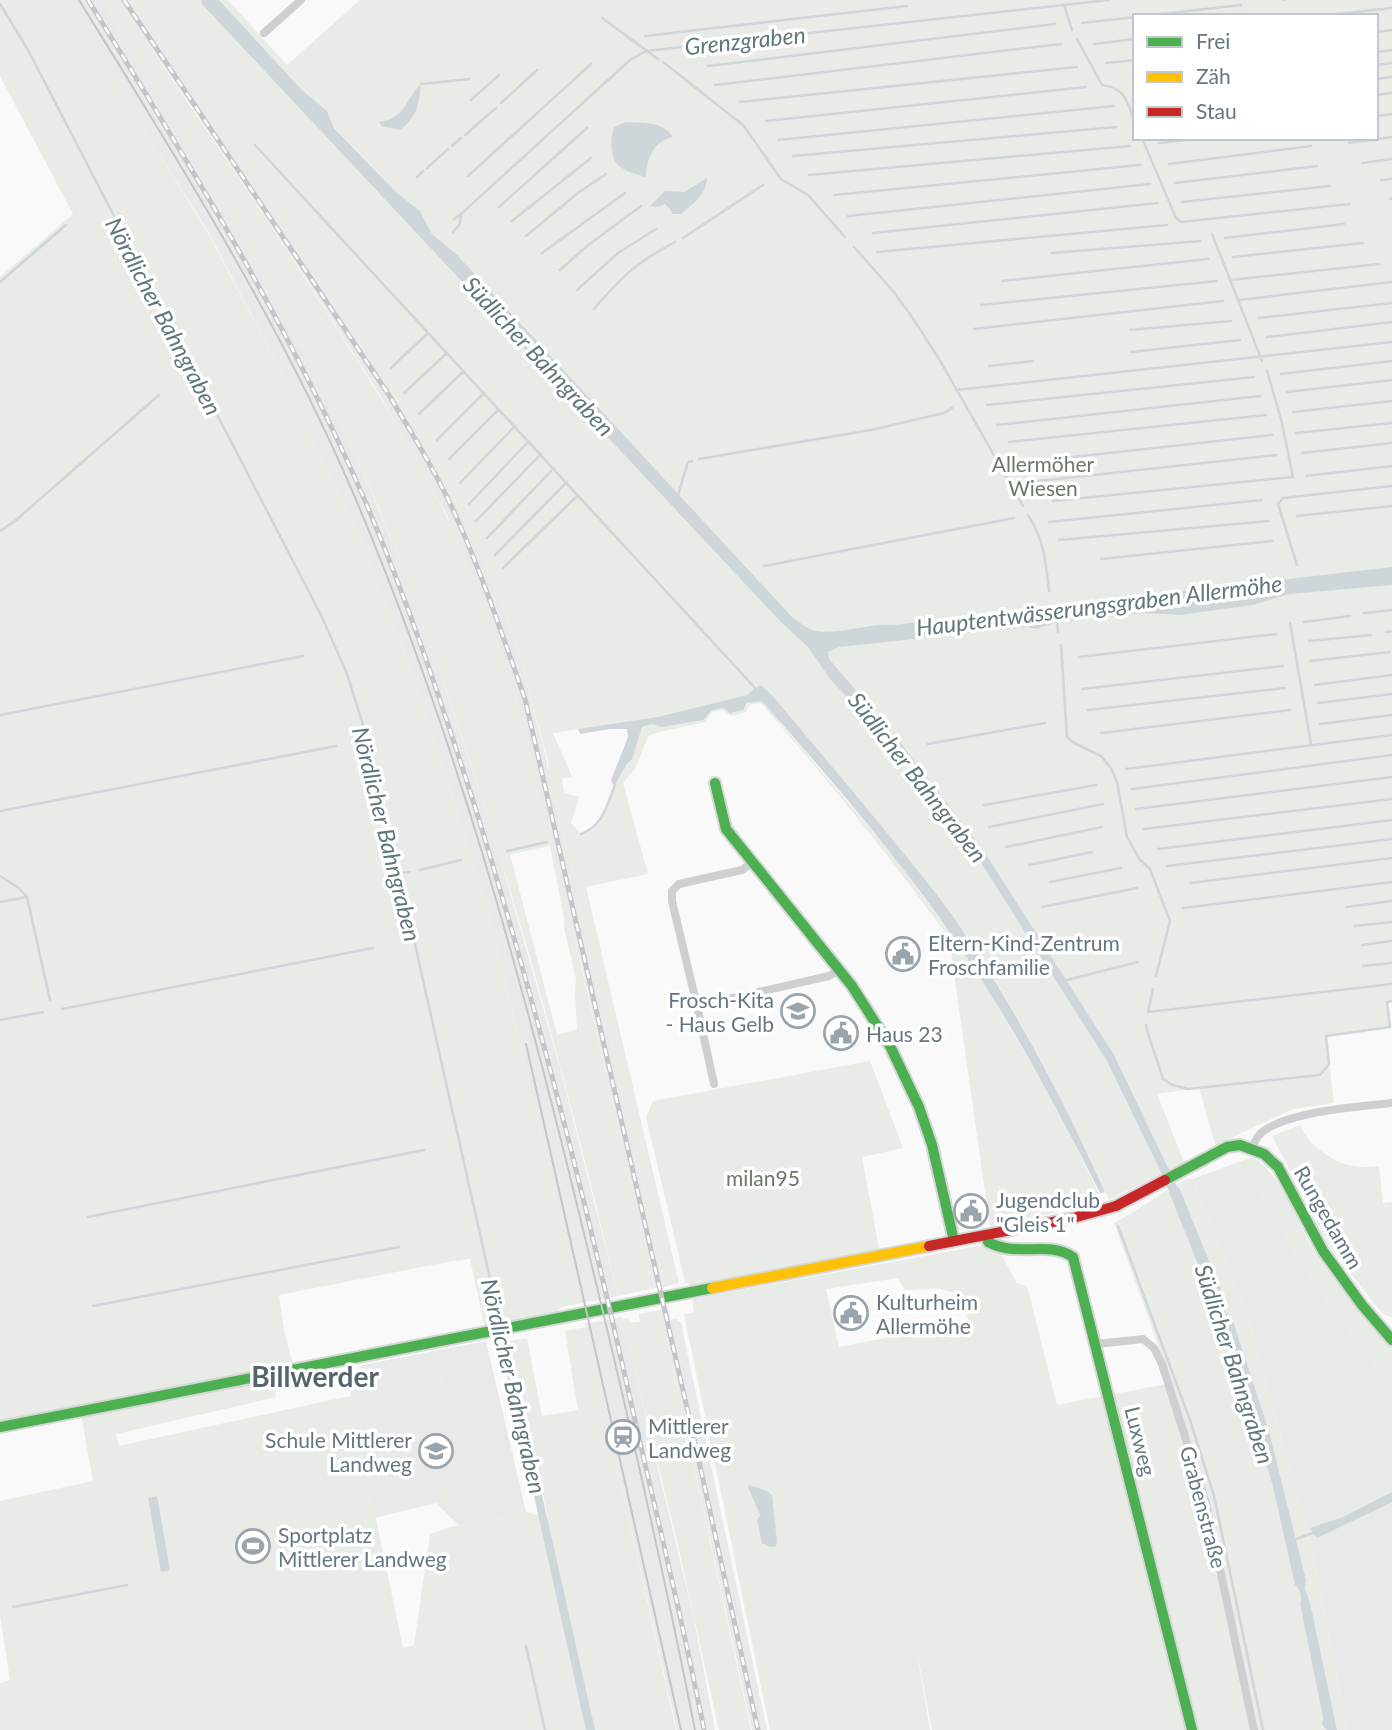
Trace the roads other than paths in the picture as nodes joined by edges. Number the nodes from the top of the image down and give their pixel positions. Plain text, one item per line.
1 (302, 0) edge
2 (264, 33) dead end
3 (715, 783) dead end
4 (753, 862) junction
5 (839, 970) junction
6 (697, 1006) junction
7 (714, 1084) dead end
8 (1392, 1103) edge
9 (1252, 1148) junction
10 (986, 1235) junction
11 (954, 1241) junction
12 (1392, 1340) edge
13 (1096, 1344) junction
14 (0, 1427) edge
15 (1192, 1730) edge
16 (1254, 1730) edge

1 - 2 street
3 - 4 street
4 - 5 street
4 - 6 street
5 - 6 street
5 - 11 street
6 - 7 street
8 - 9 street
9 - 10 street
9 - 12 street, Rungedamm
10 - 11 street
10 - 13 street, Luxweg
11 - 14 street
13 - 15 street, Luxweg
13 - 16 street, Grabenstraße

